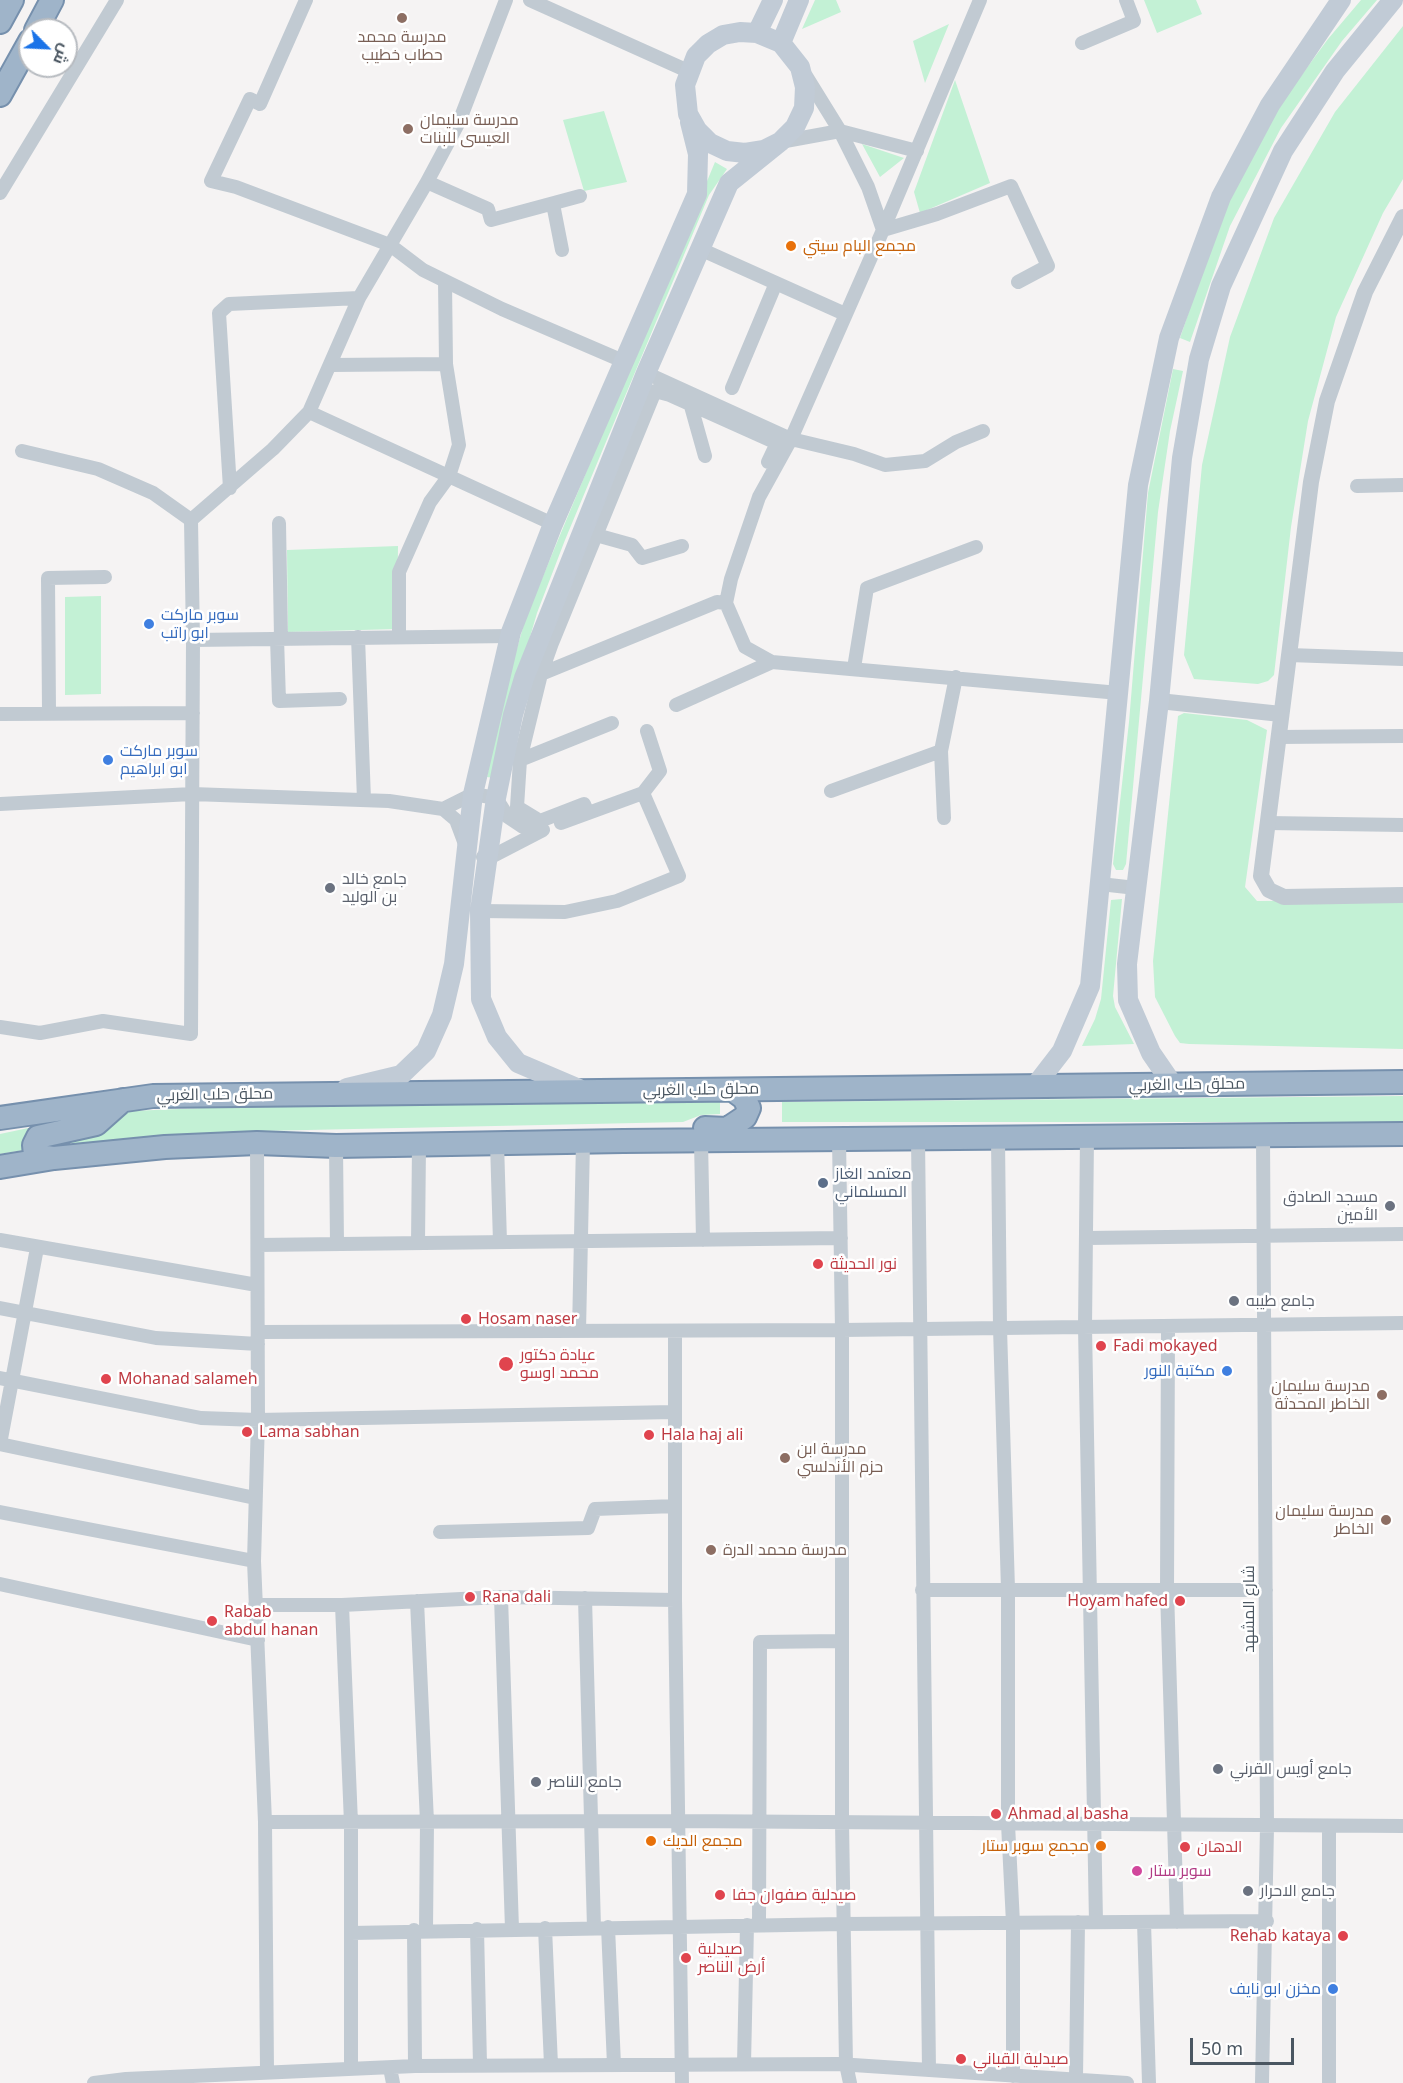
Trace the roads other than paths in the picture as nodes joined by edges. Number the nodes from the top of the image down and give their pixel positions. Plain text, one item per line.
1 (12, 0) edge
2 (52, 0) edge
3 (117, 0) edge
4 (306, 0) edge
5 (506, 0) edge
6 (530, 0) edge
7 (773, 0) edge
8 (799, 0) edge
9 (980, 0) edge
10 (1126, 0) edge
11 (1341, 0) edge
12 (1393, 0) edge
13 (42, 18) edge
14 (0, 22) edge
15 (757, 33) junction
16 (781, 43) junction
17 (1082, 43) dead end
18 (18, 63) edge
19 (800, 67) junction
20 (688, 71) junction
21 (0, 95) edge
22 (688, 114) junction
23 (840, 131) junction
24 (780, 142) junction
25 (917, 151) junction
26 (427, 182) junction
27 (0, 193) edge
28 (580, 196) dead end
29 (553, 204) junction
30 (1403, 217) edge
31 (883, 230) junction
32 (390, 245) junction
33 (700, 249) junction
34 (562, 250) dead end
35 (445, 281) junction
36 (1018, 282) dead end
37 (776, 283) junction
38 (359, 298) junction
39 (845, 314) junction
40 (1166, 352) junction
41 (1199, 359) junction
42 (623, 361) junction
43 (446, 364) junction
44 (331, 365) junction
45 (646, 373) junction
46 (732, 388) dead end
47 (688, 398) junction
48 (309, 412) junction
49 (983, 431) dead end
50 (790, 439) junction
51 (22, 452) dead end
52 (705, 456) dead end
53 (449, 476) junction
54 (1403, 485) edge
55 (1357, 486) dead end
56 (230, 488) junction
57 (753, 514) junction
58 (191, 520) junction
59 (279, 523) dead end
60 (553, 524) junction
61 (596, 535) junction
62 (682, 546) dead end
63 (976, 547) dead end
64 (105, 577) dead end
65 (726, 603) junction
66 (510, 636) junction
67 (358, 637) junction
68 (399, 637) junction
69 (279, 638) junction
70 (194, 640) junction
71 (1289, 655) junction
72 (1403, 659) edge
73 (772, 663) junction
74 (854, 668) junction
75 (542, 674) junction
76 (956, 677) junction
77 (1119, 693) junction
78 (340, 699) dead end
79 (1159, 701) junction
80 (676, 705) dead end
81 (49, 712) junction
82 (193, 713) junction
83 (0, 714) edge
84 (1281, 714) junction
85 (612, 723) dead end
86 (647, 730) dead end
87 (1403, 736) edge
88 (1278, 737) junction
89 (941, 751) junction
90 (520, 760) junction
91 (831, 791) dead end
92 (643, 793) junction
93 (192, 794) junction
94 (473, 795) junction
95 (496, 798) junction
96 (364, 800) junction
97 (0, 804) edge
98 (443, 809) junction
99 (588, 813) junction
100 (944, 818) dead end
101 (1268, 823) junction
102 (1403, 825) edge
103 (541, 831) junction
104 (467, 853) junction
105 (488, 858) junction
106 (1100, 884) junction
107 (1136, 888) junction
108 (1403, 895) edge
109 (480, 911) junction
110 (0, 1027) edge
111 (1403, 1082) edge
112 (1173, 1085) junction
113 (1035, 1086) junction
114 (733, 1090) junction
115 (584, 1092) junction
116 (326, 1094) junction
117 (123, 1100) junction
118 (0, 1118) edge
119 (1403, 1134) edge
120 (1263, 1136) junction
121 (1088, 1137) junction
122 (918, 1138) junction
123 (998, 1138) junction
124 (839, 1139) junction
125 (701, 1141) junction
126 (583, 1142) junction
127 (652, 1142) junction
128 (257, 1143) junction
129 (497, 1143) junction
130 (419, 1145) junction
131 (336, 1146) junction
132 (54, 1158) junction
133 (0, 1167) edge
134 (1403, 1234) edge
135 (1264, 1235) junction
136 (841, 1238) junction
137 (1088, 1238) junction
138 (0, 1240) edge
139 (703, 1240) junction
140 (581, 1241) junction
141 (500, 1242) junction
142 (418, 1243) junction
143 (337, 1244) junction
144 (258, 1245) junction
145 (37, 1248) junction
146 (256, 1286) junction
147 (0, 1308) edge
148 (23, 1313) junction
149 (1403, 1323) edge
150 (1264, 1324) junction
151 (1168, 1326) junction
152 (1085, 1327) junction
153 (1000, 1328) junction
154 (921, 1329) junction
155 (842, 1330) junction
156 (579, 1331) junction
157 (675, 1331) junction
158 (258, 1338) junction
159 (5, 1379) edge
160 (674, 1412) junction
161 (258, 1420) junction
162 (0, 1444) edge
163 (255, 1498) junction
164 (675, 1506) junction
165 (0, 1512) edge
166 (440, 1532) dead end
167 (254, 1561) junction
168 (0, 1584) edge
169 (1008, 1589) junction
170 (1090, 1589) junction
171 (922, 1590) junction
172 (1167, 1590) junction
173 (1266, 1590) junction
174 (501, 1597) junction
175 (585, 1598) junction
176 (675, 1600) junction
177 (417, 1601) junction
178 (255, 1605) junction
179 (342, 1605) junction
180 (258, 1641) junction
181 (841, 1641) junction
182 (591, 1821) junction
183 (679, 1821) junction
184 (265, 1822) junction
185 (427, 1822) junction
186 (509, 1822) junction
187 (760, 1822) junction
188 (351, 1823) junction
189 (842, 1823) junction
190 (927, 1824) junction
191 (1008, 1824) junction
192 (1095, 1825) junction
193 (1175, 1826) junction
194 (1403, 1826) edge
195 (1267, 1827) junction
196 (1329, 1827) junction
197 (1266, 1921) junction
198 (1078, 1922) junction
199 (1096, 1922) junction
200 (1144, 1922) junction
201 (1177, 1922) junction
202 (1013, 1923) junction
203 (843, 1924) junction
204 (929, 1924) junction
205 (753, 1925) junction
206 (680, 1926) junction
207 (601, 1927) junction
208 (545, 1928) junction
209 (477, 1929) junction
210 (512, 1929) junction
211 (420, 1930) junction
212 (351, 1933) junction
213 (614, 2064) junction
214 (682, 2064) junction
215 (744, 2064) junction
216 (846, 2064) junction
217 (480, 2065) junction
218 (551, 2065) junction
219 (415, 2066) junction
220 (390, 2068) junction
221 (351, 2069) junction
222 (929, 2070) junction
223 (267, 2072) junction
224 (1013, 2076) junction
225 (1077, 2078) junction
226 (94, 2083) edge
227 (393, 2083) edge
228 (682, 2083) edge
229 (850, 2083) edge
230 (1128, 2083) edge
231 (1149, 2083) edge
232 (1262, 2083) edge
233 (1329, 2083) edge

1 - 14 highway
2 - 13 highway
3 - 27 street
4 - 32 street
5 - 26 street
6 - 20 street
7 - 15 main road
8 - 16 main road
9 - 25 street
10 - 17 street
11 - 40 main road
12 - 41 main road
15 - 16 main road
15 - 20 main road
16 - 19 main road
18 - 21 highway
19 - 23 street
19 - 24 main road
20 - 22 main road
22 - 24 main road
22 - 42 main road
23 - 24 street
23 - 25 street
23 - 31 street
24 - 33 main road
25 - 31 street
26 - 29 street
26 - 32 street
28 - 29 street
29 - 34 street
30 - 71 street
31 - 36 street
31 - 39 street
32 - 35 street
32 - 38 street
33 - 37 street
33 - 45 main road
35 - 42 street
35 - 43 street
37 - 39 street
37 - 46 street
38 - 44 street
38 - 56 street
39 - 50 street
40 - 41 main road
40 - 77 main road
41 - 79 main road
42 - 60 main road
43 - 44 street
43 - 53 street
44 - 48 street
45 - 47 street
45 - 95 main road
47 - 50 street
47 - 52 street
47 - 57 street
47 - 61 street
48 - 53 street
48 - 56 street
49 - 50 street
50 - 57 street
51 - 58 street
53 - 60 street
53 - 68 street
54 - 55 street
56 - 58 street
57 - 65 street
58 - 70 street
59 - 69 street
60 - 66 main road
61 - 62 street
61 - 75 street
63 - 74 street
64 - 81 street
65 - 73 street
65 - 75 street
66 - 68 street
66 - 94 main road
67 - 68 street
67 - 69 street
67 - 96 street
69 - 70 street
69 - 78 street
70 - 82 street
71 - 72 street
71 - 84 street
73 - 74 street
73 - 80 street
74 - 76 street
75 - 90 street
76 - 77 street
76 - 89 street
77 - 106 main road
79 - 84 street
79 - 107 main road
81 - 82 street
81 - 83 street
82 - 93 street
84 - 88 street
85 - 90 street
86 - 92 street
87 - 88 street
88 - 101 street
89 - 91 street
89 - 100 street
90 - 99 street
92 - 99 street
92 - 109 street
93 - 96 street
93 - 97 street
93 - 110 street
94 - 95 street
94 - 98 street
94 - 104 main road
95 - 103 street
95 - 105 main road
96 - 98 street
98 - 104 street
99 - 103 street
101 - 102 street
101 - 108 street
103 - 105 street
104 - 105 street
104 - 116 main road
105 - 109 main road
106 - 107 street
106 - 113 main road
107 - 112 main road
109 - 115 main road
111 - 112 highway, محلق حلب الغربي
112 - 113 highway, محلق حلب الغربي
113 - 114 highway, محلق حلب الغربي
114 - 115 highway, محلق حلب الغربي
114 - 127 highway
115 - 116 highway, محلق حلب الغربي
116 - 117 highway, محلق حلب الغربي
117 - 118 highway, محلق حلب الغربي
117 - 132 highway
119 - 120 highway
120 - 121 highway
120 - 135 street, شارع المشهد
121 - 123 highway
121 - 137 street
122 - 123 highway
122 - 124 highway
122 - 154 street
123 - 153 street
124 - 125 highway
124 - 136 street
125 - 127 highway
125 - 139 street
126 - 127 highway
126 - 129 highway
126 - 140 street
128 - 131 highway
128 - 132 highway
128 - 144 street
129 - 130 highway
129 - 141 street
130 - 131 highway
130 - 142 street
131 - 143 street
132 - 133 highway
134 - 135 street
135 - 137 street
135 - 150 street, شارع المشهد
136 - 139 street
136 - 155 street
137 - 152 street
138 - 145 street
139 - 140 street
140 - 141 street
140 - 156 street
141 - 142 street
142 - 143 street
143 - 144 street
144 - 146 street
145 - 146 street
145 - 148 street
146 - 158 street
147 - 148 street
148 - 158 street
148 - 159 street
149 - 150 street
150 - 151 street
150 - 173 street, شارع المشهد
151 - 152 street
151 - 172 street
152 - 153 street
152 - 170 street
153 - 154 street
153 - 169 street
154 - 155 street
154 - 171 street
155 - 157 street
155 - 181 street
156 - 157 street
156 - 158 street
157 - 160 street
158 - 161 street
159 - 161 street
159 - 162 street
160 - 161 street
160 - 164 street
161 - 163 street
162 - 163 street
163 - 167 street
164 - 166 street
164 - 176 street
165 - 167 street
167 - 178 street
168 - 180 street
169 - 170 street
169 - 171 street
169 - 191 street
170 - 172 street
170 - 192 street
171 - 190 street
172 - 173 street
172 - 193 street
173 - 195 street, شارع المشهد
174 - 175 street
174 - 177 street
174 - 186 street
175 - 176 street
175 - 182 street
176 - 183 street
177 - 179 street
177 - 185 street
178 - 179 street
178 - 180 street
179 - 188 street
180 - 184 street
181 - 187 street
181 - 189 street
182 - 183 street
182 - 186 street
182 - 207 street
183 - 187 street
183 - 206 street
184 - 188 street
184 - 223 street
185 - 186 street
185 - 188 street
185 - 211 street
186 - 210 street
187 - 189 street
187 - 205 street
188 - 212 street
189 - 190 street
189 - 203 street
190 - 191 street
190 - 204 street
191 - 192 street
191 - 202 street
192 - 193 street
192 - 199 street
193 - 195 street
193 - 201 street
194 - 196 street
195 - 196 street
195 - 197 street, شارع المشهد
196 - 233 street
197 - 201 street
197 - 232 street, شارع المشهد
198 - 199 street
198 - 202 street
198 - 225 street
199 - 200 street
200 - 201 street
200 - 231 street
202 - 204 street
202 - 224 street
203 - 204 street
203 - 205 street
203 - 216 street
204 - 222 street
205 - 206 street
205 - 215 street
206 - 207 street
206 - 214 street
207 - 208 street
207 - 213 street
208 - 210 street
208 - 218 street
209 - 210 street
209 - 211 street
209 - 217 street
211 - 212 street
211 - 219 street
212 - 221 street
213 - 214 street
213 - 218 street
214 - 215 street
214 - 228 street
215 - 216 street
216 - 222 street
216 - 229 street
217 - 218 street
217 - 219 street
219 - 220 street
220 - 221 street
220 - 227 street
221 - 223 street
222 - 224 street
223 - 226 street
224 - 225 street
225 - 230 street

